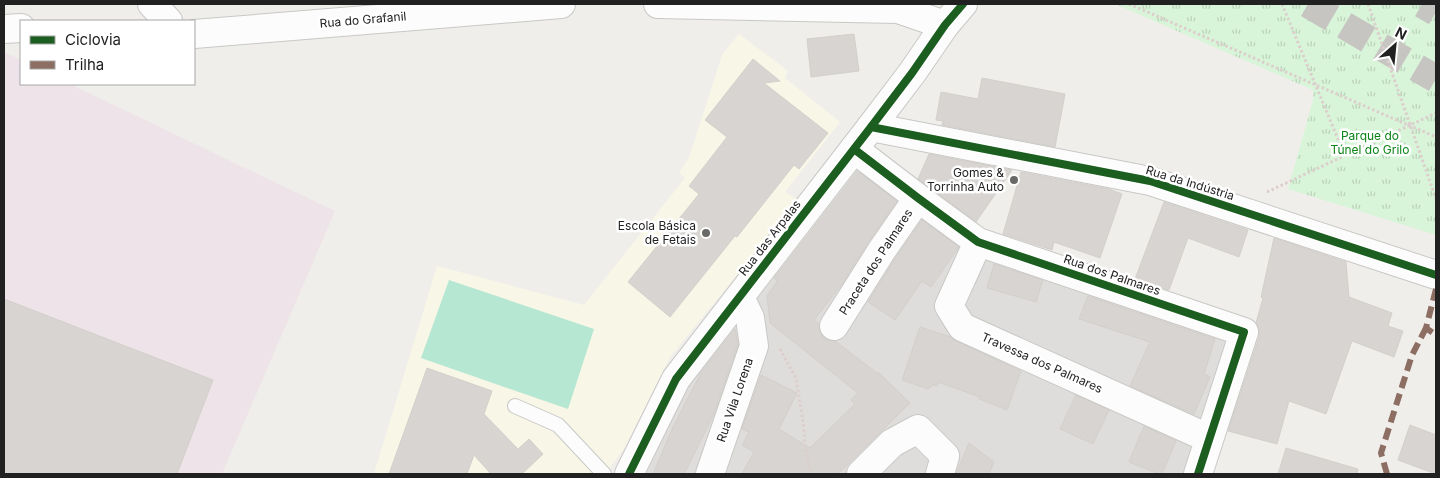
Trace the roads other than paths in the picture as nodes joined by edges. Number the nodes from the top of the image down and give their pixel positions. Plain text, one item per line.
1 (152, 4) edge
2 (561, 4) edge
3 (658, 4) edge
4 (963, 4) edge
5 (167, 20) edge
6 (945, 25) junction
7 (4, 28) edge
8 (20, 28) edge
9 (195, 34) edge
10 (871, 127) junction
11 (854, 149) junction
12 (918, 198) junction
13 (978, 242) junction
14 (1436, 276) edge
15 (740, 296) junction
16 (834, 326) dead end
17 (515, 406) dead end
18 (1208, 438) junction
19 (604, 474) edge
20 (628, 474) edge
21 (710, 474) edge
22 (861, 474) edge
23 (940, 474) edge
24 (1198, 474) edge

1 - 5 street
2 - 9 street, Rua do Grafanil
3 - 6 street
4 - 6 street, Rua das Arpalas
6 - 10 street, Rua das Arpalas
7 - 8 street
10 - 11 street, Rua das Arpalas
10 - 14 street, Rua da Indústria
11 - 12 street, Rua dos Palmares
11 - 15 street, Rua das Arpalas
12 - 13 street, Rua dos Palmares
12 - 16 street, Praceta dos Palmares
13 - 18 street, Travessa dos Palmares
13 - 18 street, Rua dos Palmares
15 - 20 street, Rua das Arpalas
15 - 21 street, Rua Vila Lorena
17 - 19 lane
18 - 24 street, Rua dos Palmares
22 - 23 street

